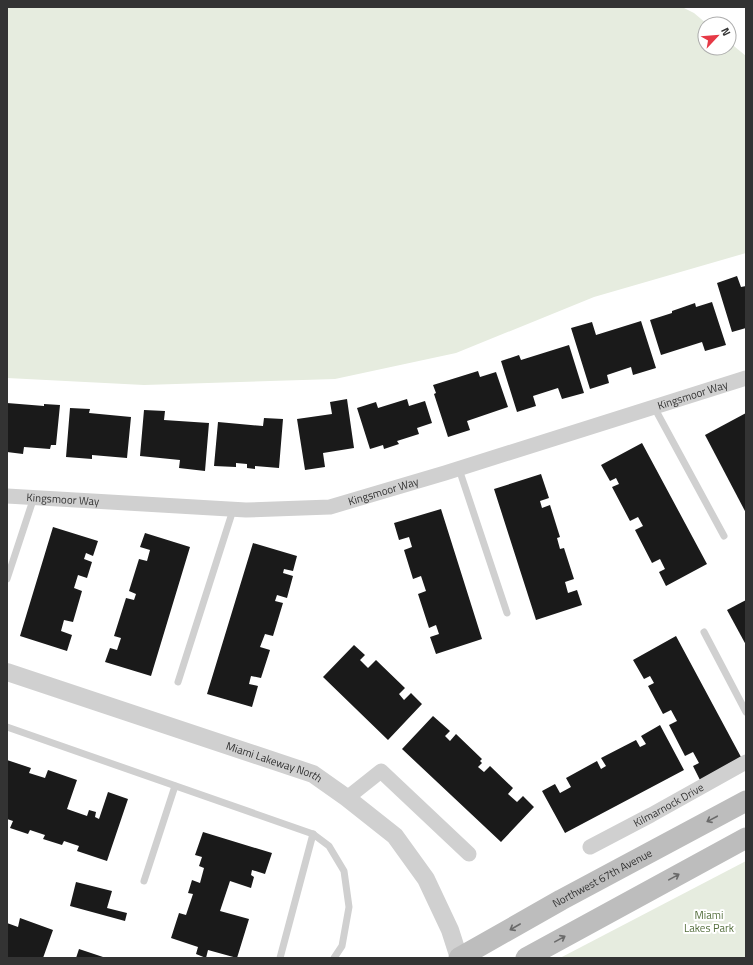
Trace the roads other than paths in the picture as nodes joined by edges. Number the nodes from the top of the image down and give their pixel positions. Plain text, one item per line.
1 (746, 378) edge
2 (654, 407) junction
3 (459, 469) junction
4 (7, 496) edge
5 (34, 497) junction
6 (233, 510) junction
7 (724, 536) dead end
8 (7, 579) edge
9 (507, 613) dead end
10 (704, 632) dead end
11 (7, 672) edge
12 (178, 682) dead end
13 (746, 712) edge
14 (7, 727) edge
15 (746, 762) edge
16 (175, 786) junction
17 (347, 798) junction
18 (746, 801) edge
19 (313, 834) junction
20 (746, 838) edge
21 (590, 847) dead end
22 (469, 854) dead end
23 (144, 881) dead end
24 (280, 958) edge
25 (334, 958) edge
26 (459, 958) edge
27 (526, 958) edge

1 - 2 street, Kingsmoor Way
2 - 3 street, Kingsmoor Way
2 - 7 lane
3 - 6 street, Kingsmoor Way
3 - 9 lane
4 - 5 street, Kingsmoor Way
5 - 6 street, Kingsmoor Way
5 - 8 lane
6 - 12 lane
10 - 13 lane
11 - 17 street, Miami Lakeway North
14 - 16 lane
15 - 21 street, Kilmarnock Drive
16 - 19 lane
16 - 23 lane
17 - 22 street
17 - 26 street, Miami Lakeway North
18 -> 26 main road, Northwest 67th Avenue
19 - 24 lane
19 - 25 lane
27 -> 20 main road

